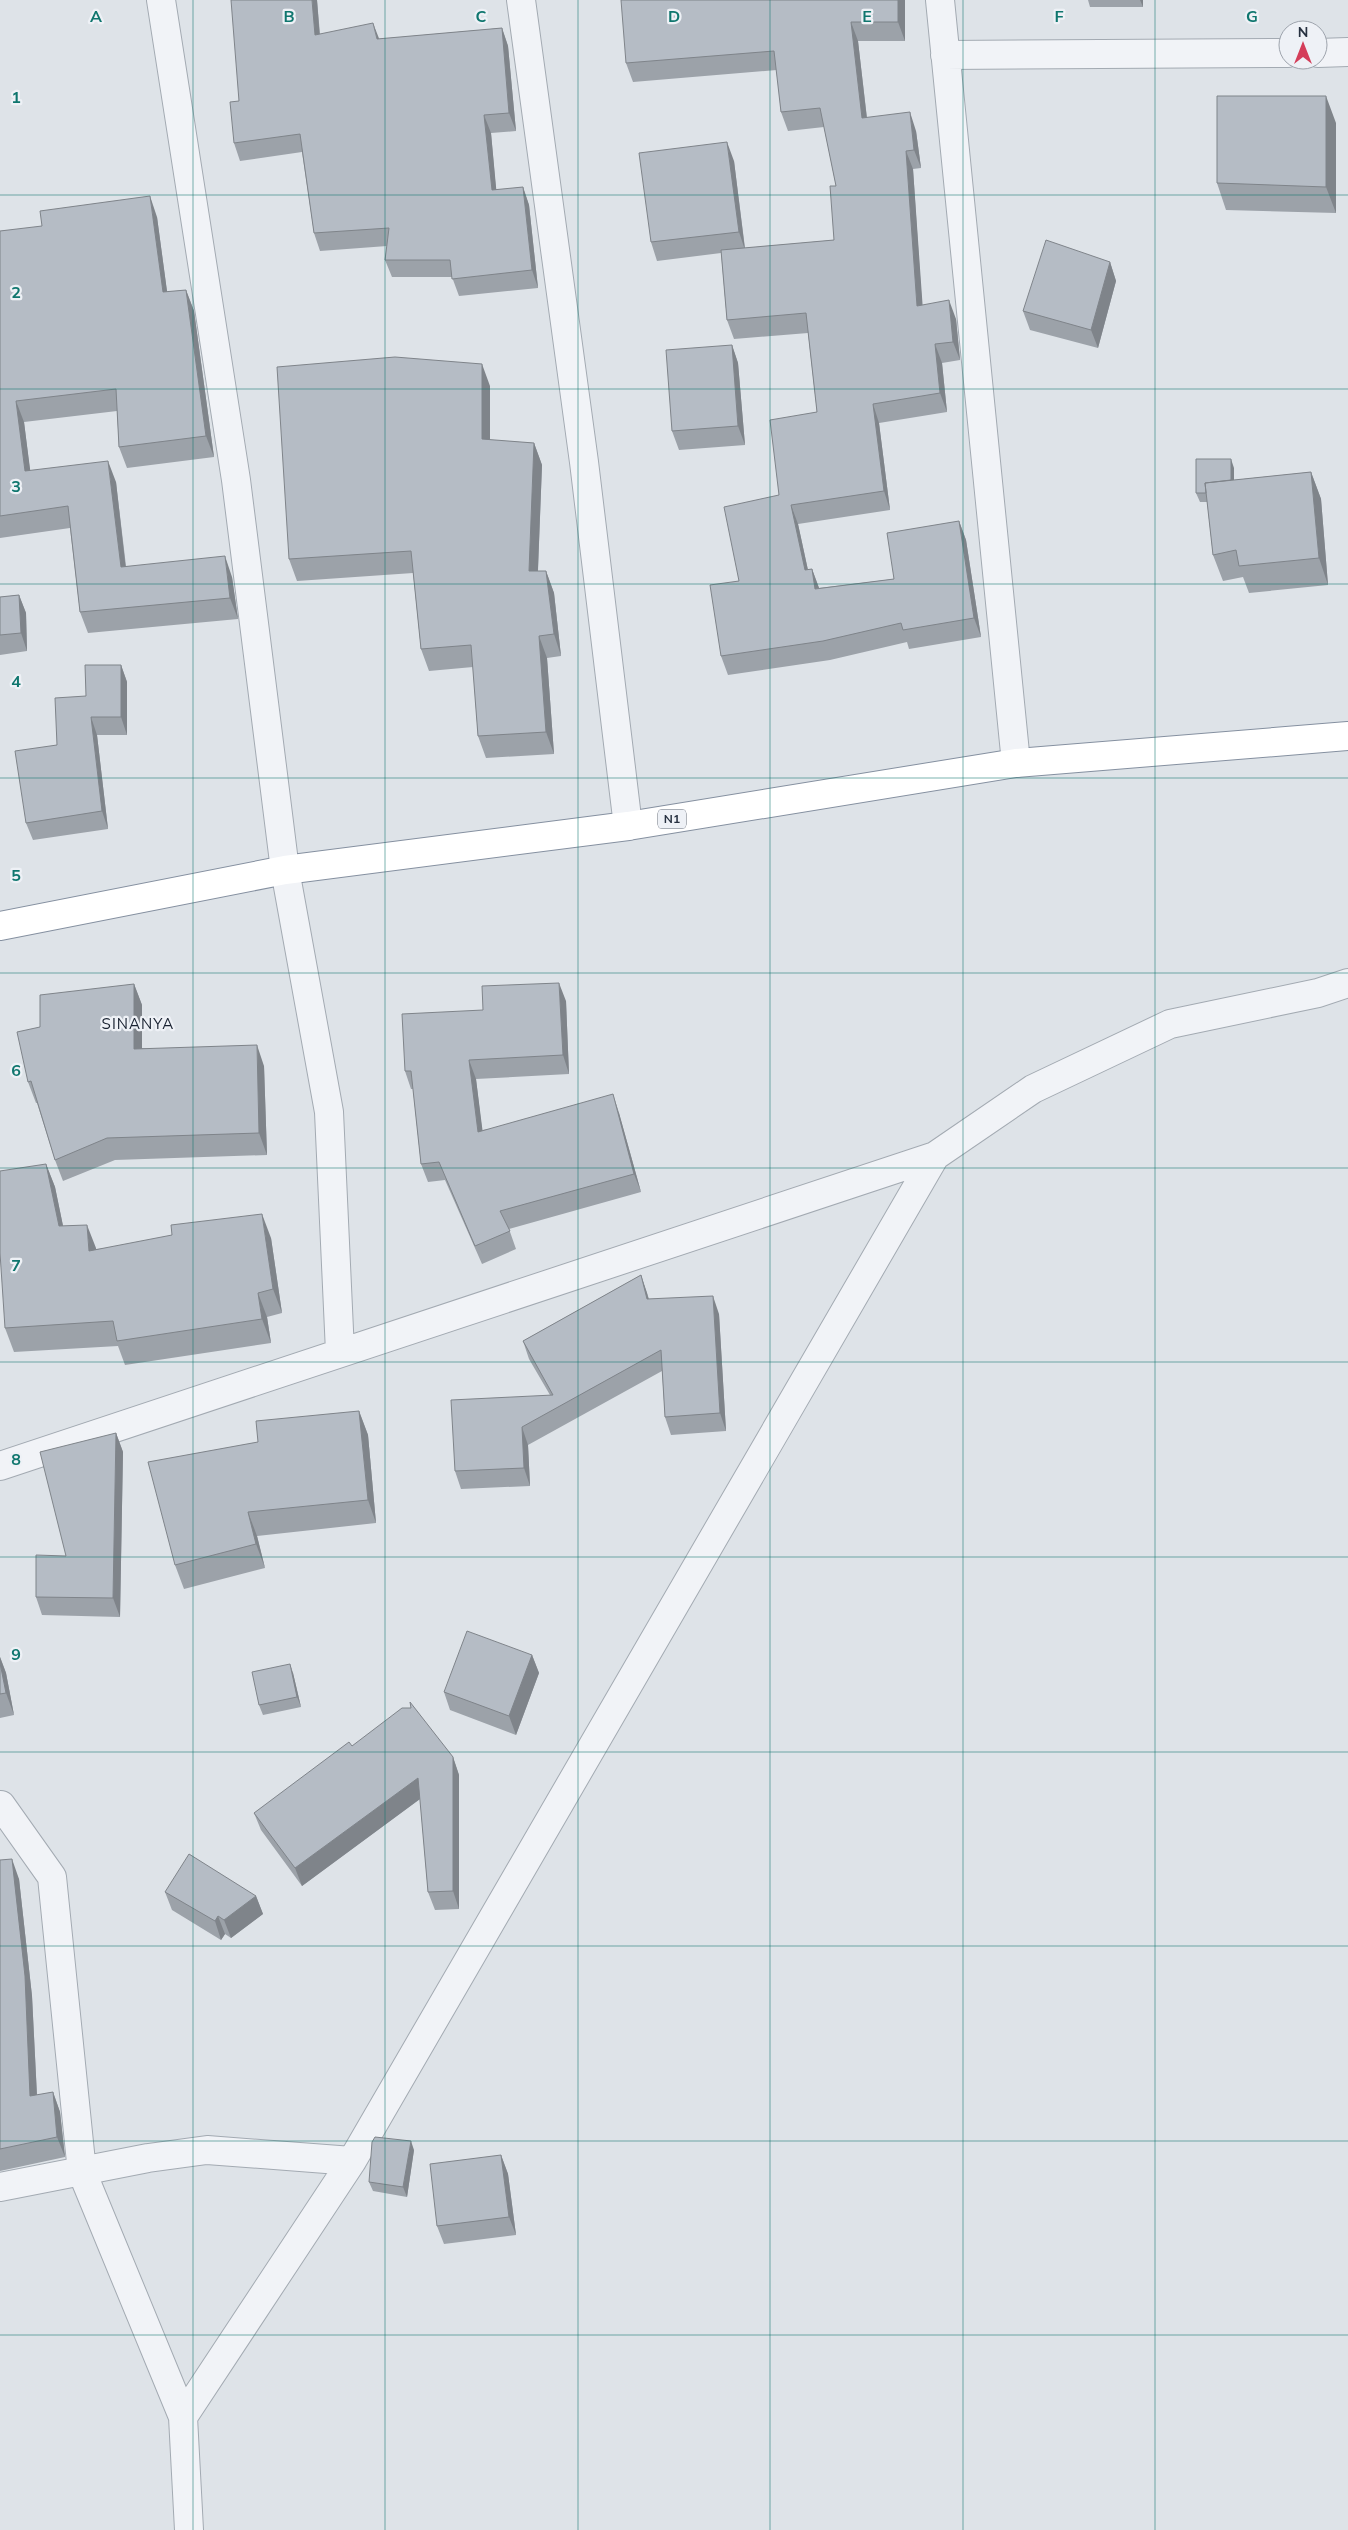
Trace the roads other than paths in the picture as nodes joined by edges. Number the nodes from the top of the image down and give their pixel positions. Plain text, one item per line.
1 (161, 0) edge
2 (521, 0) edge
3 (940, 0) edge
4 (1328, 52) edge
5 (1348, 52) edge
6 (1278, 53) edge
7 (945, 56) junction
8 (1348, 736) edge
9 (1016, 763) junction
10 (628, 826) junction
11 (285, 870) junction
12 (0, 926) edge
13 (1348, 983) edge
14 (935, 1156) junction
15 (340, 1352) junction
16 (0, 1466) edge
17 (0, 1802) edge
18 (352, 2161) junction
19 (82, 2172) junction
20 (0, 2187) edge
21 (183, 2417) junction
22 (189, 2530) edge

1 - 11 street
2 - 10 street
3 - 7 street
4 - 5 street
6 - 7 street
7 - 9 street
8 - 9 highway, N1
9 - 10 highway, N1
10 - 11 highway, N1
11 - 12 highway, N1
11 - 15 street
13 - 14 street
14 - 15 street
14 - 18 street
15 - 16 street
17 - 19 street
18 - 19 street
18 - 21 street
19 - 20 street
19 - 21 street
21 - 22 street

